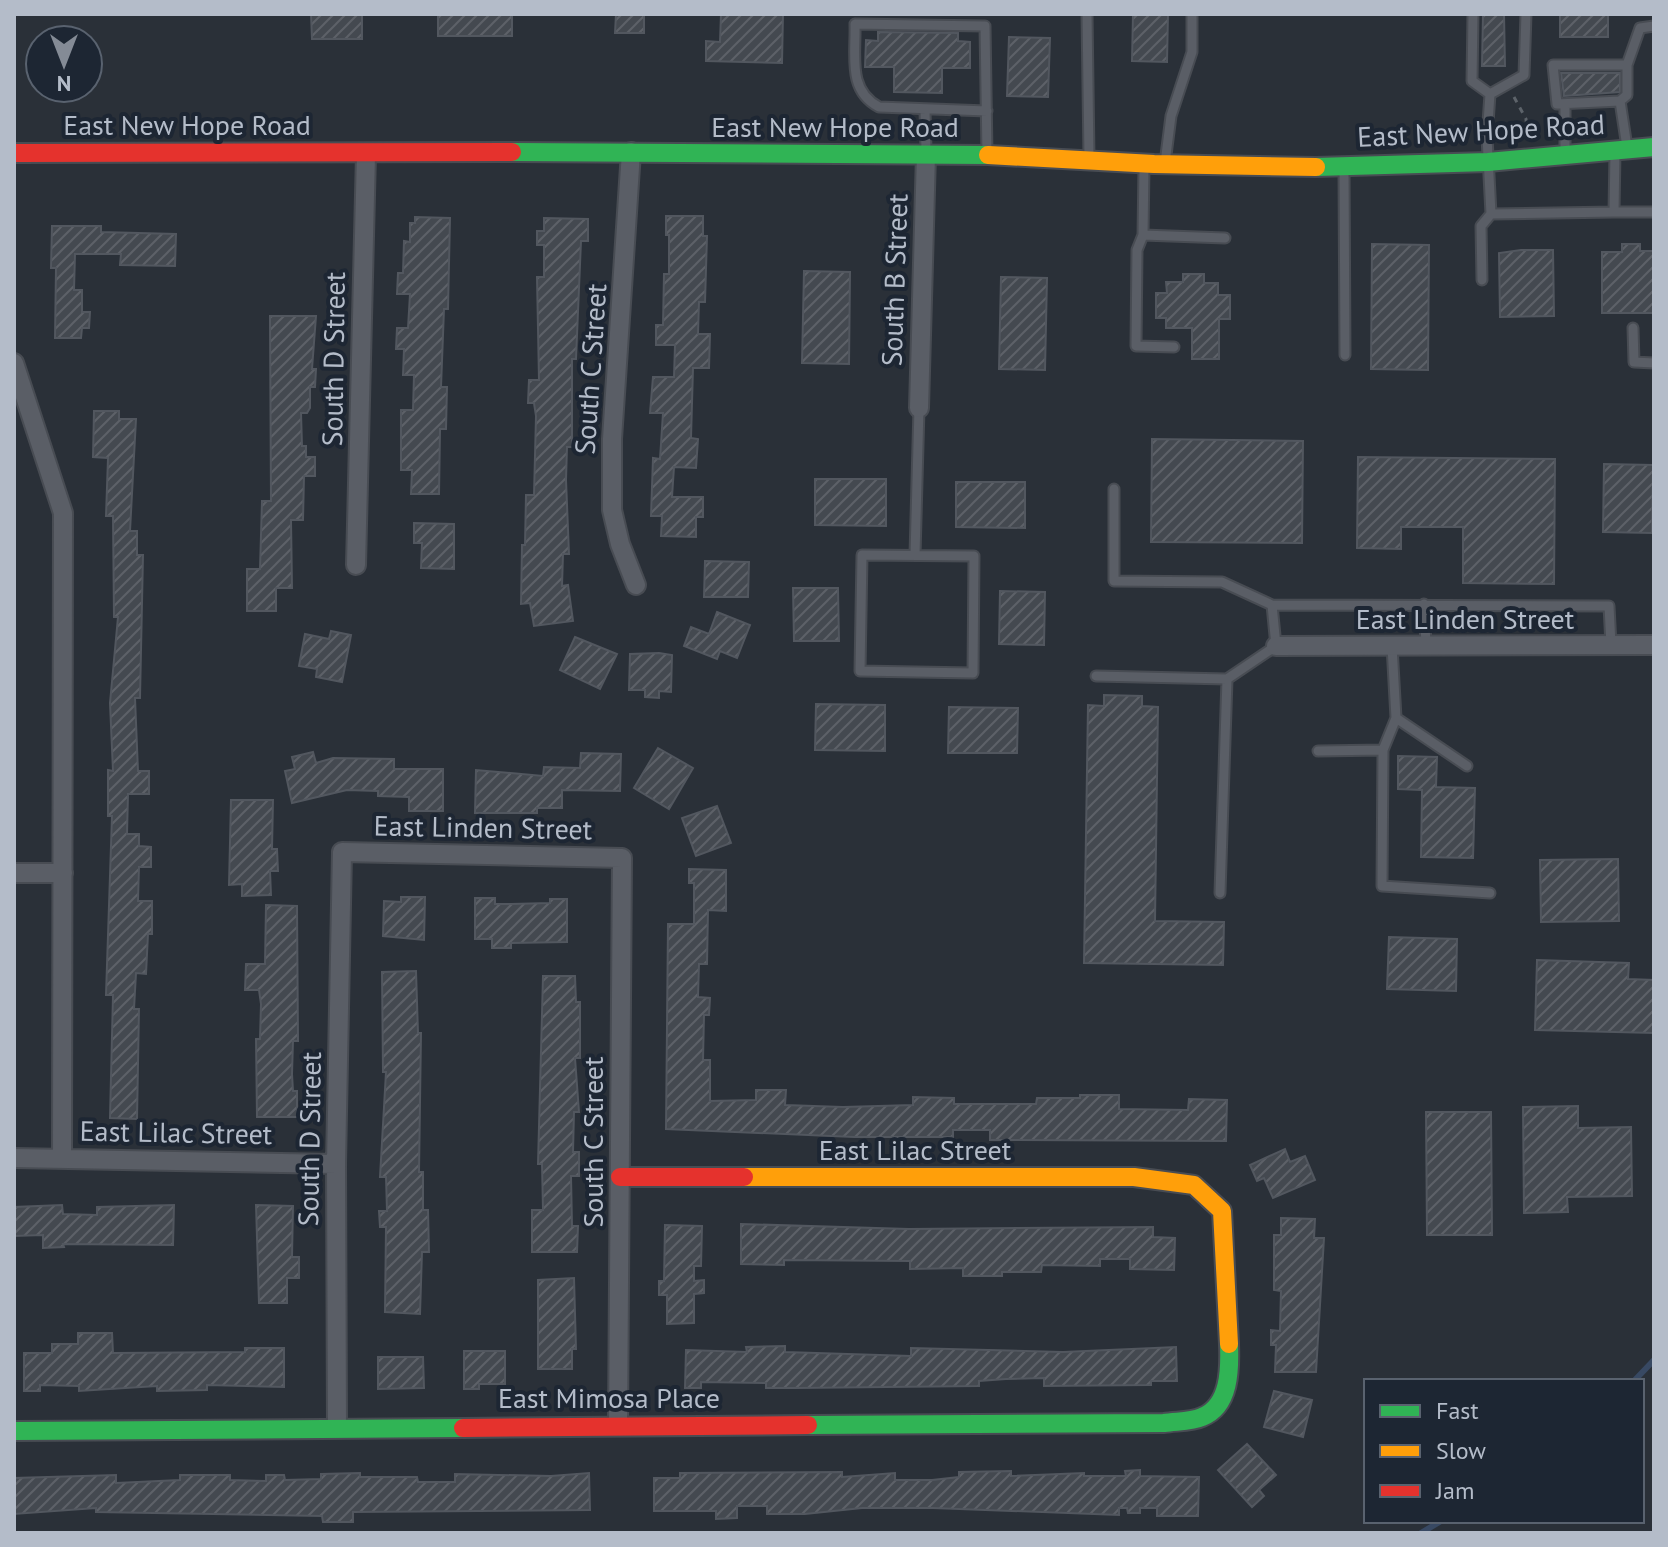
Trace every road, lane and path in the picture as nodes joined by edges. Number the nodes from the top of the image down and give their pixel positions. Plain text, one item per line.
1 (1087, 14) edge
2 (1192, 14) edge
3 (1473, 14) edge
4 (1526, 14) edge
5 (1654, 26) edge
6 (1627, 65) junction
7 (1490, 94) junction
8 (1514, 97) dead end
9 (1620, 101) junction
10 (1565, 104) junction
11 (925, 111) junction
12 (987, 111) junction
13 (1527, 133) dead end
14 (1654, 147) edge
15 (1622, 151) junction
16 (631, 152) junction
17 (14, 153) edge
18 (366, 154) junction
19 (926, 154) junction
20 (987, 155) junction
21 (1565, 156) junction
22 (1089, 162) junction
23 (1144, 163) junction
24 (1165, 163) junction
25 (1491, 164) junction
26 (1344, 165) junction
27 (1614, 212) junction
28 (1654, 212) edge
29 (1491, 214) junction
30 (1143, 235) junction
31 (1225, 238) dead end
32 (1482, 280) dead end
33 (1633, 328) dead end
34 (1174, 347) dead end
35 (1345, 355) dead end
36 (14, 363) edge
37 (1654, 363) edge
38 (919, 408) joint
39 (1114, 489) dead end
40 (915, 555) junction
41 (356, 565) dead end
42 (636, 585) dead end
43 (1424, 604) junction
44 (1272, 605) junction
45 (1426, 645) junction
46 (1611, 645) junction
47 (1654, 645) edge
48 (1276, 646) junction
49 (1392, 646) junction
50 (1096, 676) dead end
51 (1227, 679) junction
52 (1396, 718) junction
53 (1383, 750) junction
54 (1318, 751) dead end
55 (1467, 766) dead end
56 (342, 852) joint
57 (622, 858) joint
58 (14, 873) edge
59 (63, 873) junction
60 (1220, 893) dead end
61 (1490, 893) dead end
62 (14, 1158) edge
63 (62, 1158) junction
64 (336, 1164) junction
65 (620, 1177) junction
66 (1204, 1417) joint
67 (618, 1425) junction
68 (337, 1426) junction
69 (14, 1431) edge

1 - 22 lane
2 - 24 lane
3 - 7 lane
4 - 7 lane
5 - 6 lane
6 - 9 lane
6 - 10 lane
7 - 25 lane
8 - 13 path
9 - 10 lane
9 - 15 lane
10 - 21 lane
11 - 12 lane
11 - 12 lane
11 - 19 lane
12 - 20 lane
14 - 15 street, East New Hope Road
15 - 21 street, East New Hope Road
15 - 27 lane
16 - 18 street, East New Hope Road
16 - 19 street, East New Hope Road
16 - 42 street, South C Street
17 - 18 street, East New Hope Road
18 - 41 street, South D Street
19 - 20 street, East New Hope Road
19 - 38 street, South B Street
20 - 22 street, East New Hope Road
21 - 25 street, East New Hope Road
22 - 23 street, East New Hope Road
23 - 24 street, East New Hope Road
23 - 30 lane
24 - 26 street, East New Hope Road
25 - 26 street, East New Hope Road
25 - 29 lane
26 - 35 lane
27 - 28 lane
27 - 29 lane
29 - 32 lane
30 - 31 lane
30 - 34 lane
33 - 37 lane
36 - 59 street
38 - 40 lane
39 - 44 lane
40 - 40 lane
43 - 44 lane
43 - 45 lane
43 - 46 lane
44 - 48 lane
45 - 46 street, East Linden Street
45 - 49 street, East Linden Street
46 - 47 street, East Linden Street
48 - 49 street, East Linden Street
48 - 51 lane
49 - 52 lane
50 - 51 lane
51 - 60 lane
52 - 53 lane
52 - 55 lane
53 - 54 lane
53 - 61 lane
56 - 57 street, East Linden Street
56 - 64 street, South D Street
57 - 65 street, South C Street
58 - 59 street
59 - 63 street
62 - 63 street, East Lilac Street
63 - 64 street, East Lilac Street
64 - 68 street, South D Street
65 - 66 street, East Lilac Street
65 - 67 street, South C Street
66 - 67 street, East Mimosa Place
67 - 68 street, East Mimosa Place
68 - 69 street, East Mimosa Place

